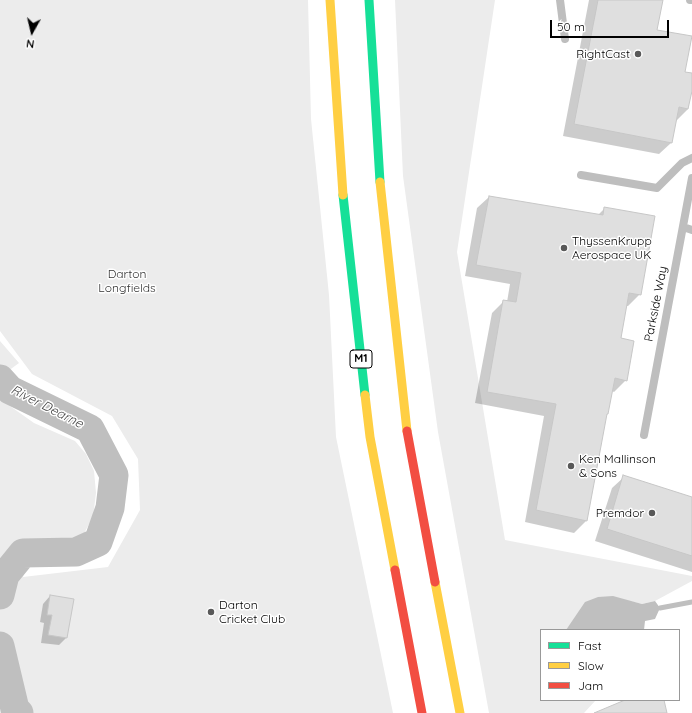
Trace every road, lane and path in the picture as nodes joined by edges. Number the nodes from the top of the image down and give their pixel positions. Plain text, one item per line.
1 (330, 0) edge
2 (369, 0) edge
3 (560, 0) edge
4 (565, 39) dead end
5 (692, 158) edge
6 (580, 175) dead end
7 (692, 178) edge
8 (683, 227) junction
9 (692, 230) edge
10 (644, 435) dead end
11 (422, 713) edge
12 (460, 713) edge

1 - 11 highway, M1
2 - 12 highway
3 - 4 lane
5 - 6 lane
7 - 8 lane, Parkside Way
8 - 9 lane
8 - 10 lane, Parkside Way

